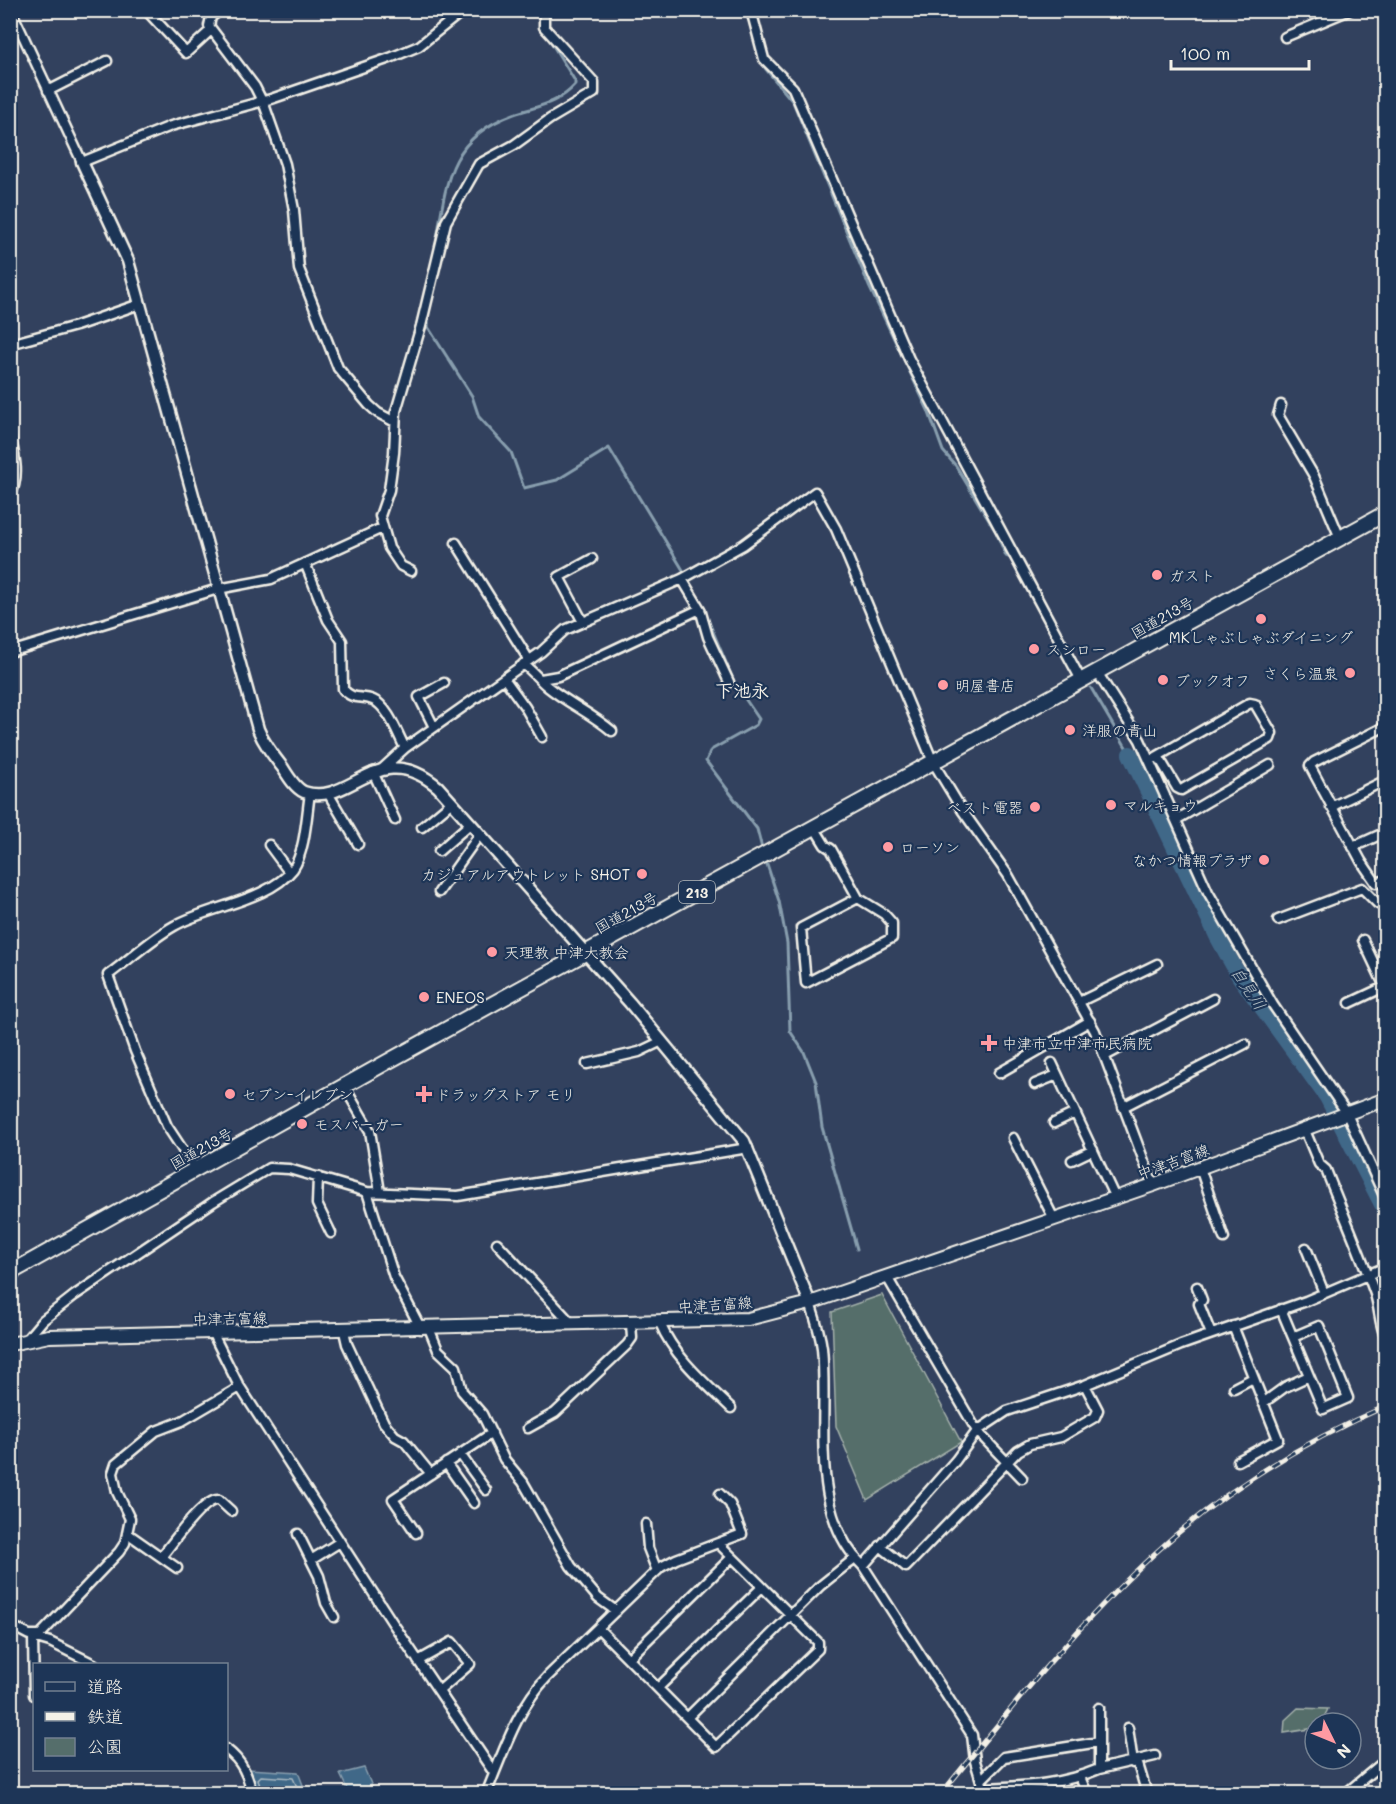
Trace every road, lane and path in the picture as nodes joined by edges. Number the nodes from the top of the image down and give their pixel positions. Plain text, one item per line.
1 (11, 10) edge
2 (146, 10) edge
3 (220, 10) edge
4 (464, 10) edge
5 (544, 10) edge
6 (751, 10) edge
7 (1350, 10) edge
8 (211, 30) junction
9 (1285, 37) dead end
10 (107, 61) dead end
11 (48, 91) junction
12 (262, 101) junction
13 (82, 162) junction
14 (140, 304) junction
15 (10, 344) edge
16 (1281, 405) dead end
17 (395, 422) junction
18 (10, 435) edge
19 (10, 498) edge
20 (1386, 513) edge
21 (382, 528) junction
22 (1340, 538) junction
23 (456, 543) dead end
24 (592, 560) dead end
25 (305, 563) junction
26 (411, 571) dead end
27 (682, 579) junction
28 (218, 590) junction
29 (700, 609) junction
30 (583, 622) junction
31 (10, 652) edge
32 (526, 662) junction
33 (1097, 672) junction
34 (504, 678) junction
35 (541, 679) junction
36 (1081, 680) junction
37 (729, 682) dead end
38 (444, 683) dead end
39 (1386, 726) edge
40 (434, 727) junction
41 (612, 732) dead end
42 (542, 737) dead end
43 (405, 748) junction
44 (1154, 759) junction
45 (933, 762) junction
46 (1270, 765) dead end
47 (378, 770) junction
48 (1386, 780) edge
49 (310, 793) junction
50 (328, 793) junction
51 (452, 802) junction
52 (1331, 807) junction
53 (1176, 819) junction
54 (395, 820) dead end
55 (471, 824) junction
56 (422, 827) dead end
57 (814, 827) junction
58 (1386, 832) edge
59 (480, 834) junction
60 (358, 844) dead end
61 (268, 845) dead end
62 (1353, 848) junction
63 (439, 851) dead end
64 (290, 872) junction
65 (1386, 880) edge
66 (439, 892) dead end
67 (858, 898) junction
68 (1386, 907) edge
69 (1278, 920) dead end
70 (1362, 940) dead end
71 (586, 953) junction
72 (1156, 964) dead end
73 (1385, 988) edge
74 (1213, 999) dead end
75 (1079, 1002) junction
76 (1350, 1003) dead end
77 (1089, 1021) junction
78 (662, 1041) junction
79 (1245, 1044) dead end
80 (1105, 1056) junction
81 (1052, 1063) dead end
82 (587, 1064) dead end
83 (999, 1073) dead end
84 (1057, 1075) junction
85 (1035, 1084) dead end
86 (344, 1086) junction
87 (1386, 1099) edge
88 (1124, 1107) junction
89 (1346, 1112) junction
90 (1075, 1113) junction
91 (1054, 1123) dead end
92 (1304, 1128) junction
93 (1012, 1138) dead end
94 (748, 1148) junction
95 (1093, 1150) junction
96 (1072, 1160) dead end
97 (1200, 1168) junction
98 (196, 1170) junction
99 (318, 1177) junction
100 (1153, 1185) junction
101 (367, 1192) junction
102 (380, 1192) junction
103 (1115, 1198) junction
104 (1386, 1200) edge
105 (1054, 1219) junction
106 (331, 1233) dead end
107 (1224, 1238) dead end
108 (497, 1243) dead end
109 (1306, 1248) dead end
110 (1386, 1267) edge
111 (10, 1273) edge
112 (1368, 1274) junction
113 (886, 1277) junction
114 (1197, 1287) dead end
115 (1324, 1293) junction
116 (810, 1303) junction
117 (1281, 1309) junction
118 (631, 1323) junction
119 (660, 1323) junction
120 (573, 1325) junction
121 (1233, 1326) junction
122 (424, 1328) junction
123 (344, 1330) junction
124 (213, 1334) junction
125 (1211, 1334) junction
126 (1293, 1337) junction
127 (1386, 1339) edge
128 (27, 1340) junction
129 (10, 1344) edge
130 (1309, 1376) junction
131 (1253, 1378) junction
132 (1085, 1385) junction
133 (240, 1387) junction
134 (1234, 1388) dead end
135 (1263, 1403) junction
136 (731, 1408) dead end
137 (528, 1428) dead end
138 (977, 1431) junction
139 (492, 1433) junction
140 (460, 1454) junction
141 (1238, 1461) dead end
142 (1007, 1462) junction
143 (446, 1463) junction
144 (431, 1474) junction
145 (1022, 1478) dead end
146 (486, 1490) dead end
147 (720, 1494) dead end
148 (474, 1503) dead end
149 (231, 1511) dead end
150 (646, 1524) dead end
151 (128, 1533) junction
152 (416, 1533) dead end
153 (298, 1534) dead end
154 (340, 1542) junction
155 (718, 1543) junction
156 (880, 1546) junction
157 (162, 1556) junction
158 (732, 1557) junction
159 (855, 1558) junction
160 (311, 1560) junction
161 (863, 1566) junction
162 (177, 1568) dead end
163 (657, 1571) junction
164 (762, 1587) junction
165 (616, 1611) junction
166 (792, 1616) junction
167 (334, 1617) dead end
168 (10, 1625) edge
169 (598, 1628) junction
170 (33, 1637) junction
171 (629, 1658) junction
172 (418, 1661) junction
173 (33, 1663) edge
174 (90, 1663) edge
175 (659, 1687) junction
176 (439, 1691) junction
177 (1099, 1708) dead end
178 (688, 1717) junction
179 (1128, 1728) dead end
180 (1099, 1742) junction
181 (228, 1751) edge
182 (1155, 1756) dead end
183 (1386, 1760) edge
184 (1135, 1762) junction
185 (1099, 1769) junction
186 (494, 1773) junction
187 (1080, 1777) junction
188 (984, 1787) edge
189 (252, 1794) edge
190 (486, 1794) edge
191 (1087, 1794) edge
192 (1147, 1794) edge
193 (1345, 1794) edge

1 - 11 street
2 - 8 street
3 - 8 street
4 - 12 street
5 - 17 street
6 - 36 street
7 - 9 street
8 - 12 street
10 - 11 street
11 - 13 street
12 - 13 street
12 - 17 street
13 - 14 street
14 - 15 street
14 - 28 street
16 - 22 street
17 - 21 street
18 - 19 street
20 - 22 highway, 国道213号 / 213
21 - 25 street
21 - 26 street
22 - 33 highway, 国道213号 / 213
23 - 32 street
24 - 30 street
25 - 28 street
25 - 43 street
27 - 29 street
27 - 30 street
27 - 45 street
28 - 31 street
28 - 49 street
29 - 35 street
29 - 37 street
30 - 32 street
32 - 34 street
32 - 35 street
33 - 36 highway, 国道213号 / 213
33 - 44 street
34 - 40 street
34 - 42 street
35 - 41 street
36 - 45 highway, 国道213号 / 213
38 - 40 street
39 - 52 street
40 - 43 street
43 - 47 street
44 - 44 street
44 - 53 street
45 - 57 highway, 国道213号 / 213
45 - 75 street
46 - 53 street
47 - 50 street
47 - 51 street
47 - 54 street
48 - 52 street
49 - 50 street
49 - 64 street
50 - 60 street
51 - 55 street
51 - 56 street
52 - 62 street
53 - 89 street
55 - 59 street
55 - 63 street
57 - 67 street
57 - 71 highway, 国道213号 / 213
58 - 62 street
59 - 66 street
59 - 71 street
61 - 64 street
62 - 65 street
64 - 98 street
67 - 67 street
68 - 69 street
70 - 73 street
71 - 78 street
71 - 86 highway, 国道213号 / 213
72 - 75 street
73 - 76 street
74 - 80 street
75 - 77 street
77 - 80 street
77 - 83 street
78 - 82 street
78 - 94 street
79 - 88 street
80 - 88 street
81 - 84 street
84 - 85 street
84 - 90 street
86 - 98 highway, 国道213号 / 213
86 - 102 street
87 - 89 main road, 中津吉富線
88 - 100 street
89 - 92 main road, 中津吉富線
89 - 104 street
90 - 91 street
90 - 95 street
92 - 97 main road, 中津吉富線
92 - 112 street
93 - 105 street
94 - 102 street
94 - 116 street
95 - 96 street
95 - 103 street
97 - 100 main road, 中津吉富線
97 - 107 street
98 - 111 highway, 国道213号 / 213
99 - 101 street
99 - 106 street
99 - 128 street
100 - 103 main road, 中津吉富線
101 - 102 street
101 - 122 street
103 - 105 main road, 中津吉富線
105 - 113 main road, 中津吉富線
108 - 120 street
109 - 115 street
110 - 112 street
112 - 115 street
112 - 127 street
113 - 116 main road, 中津吉富線
113 - 138 street
114 - 125 street
115 - 117 street
116 - 119 main road, 中津吉富線
116 - 159 street
117 - 121 street
117 - 126 street
118 - 119 main road, 中津吉富線
118 - 120 main road, 中津吉富線
118 - 137 street
119 - 136 street
120 - 122 main road, 中津吉富線
121 - 125 street
121 - 131 street
122 - 123 main road, 中津吉富線
122 - 139 street
123 - 124 main road, 中津吉富線
123 - 144 street
124 - 128 main road, 中津吉富線
124 - 133 street
125 - 132 street
126 - 130 street
126 - 130 street
128 - 129 main road, 中津吉富線
130 - 135 street
131 - 134 street
131 - 135 street
132 - 138 street
132 - 142 street
133 - 151 street
133 - 154 street
135 - 141 street
138 - 142 street
138 - 156 street
139 - 140 street
139 - 165 street
140 - 143 street
140 - 146 street
142 - 145 street
142 - 156 street
143 - 144 street
143 - 148 street
144 - 152 street
147 - 155 street
149 - 157 street
150 - 163 street
151 - 157 street
151 - 170 street
153 - 160 street
154 - 160 street
154 - 172 street
155 - 158 street
155 - 163 street
156 - 161 street
157 - 162 street
158 - 164 street
158 - 171 street
159 - 161 street
159 - 166 street
160 - 167 street
161 - 188 street
163 - 165 street
164 - 166 street
164 - 175 street
165 - 169 street
166 - 178 street
166 - 178 street
168 - 170 street
169 - 171 street
169 - 186 street
170 - 173 street
170 - 174 street
171 - 175 street
172 - 176 street
172 - 176 street
175 - 178 street
176 - 186 street
177 - 180 street
179 - 184 street
180 - 185 street
180 - 188 street
181 - 189 street
182 - 184 street
183 - 193 street
184 - 185 street
184 - 192 street
185 - 187 street
186 - 190 street
187 - 188 street
187 - 191 street

